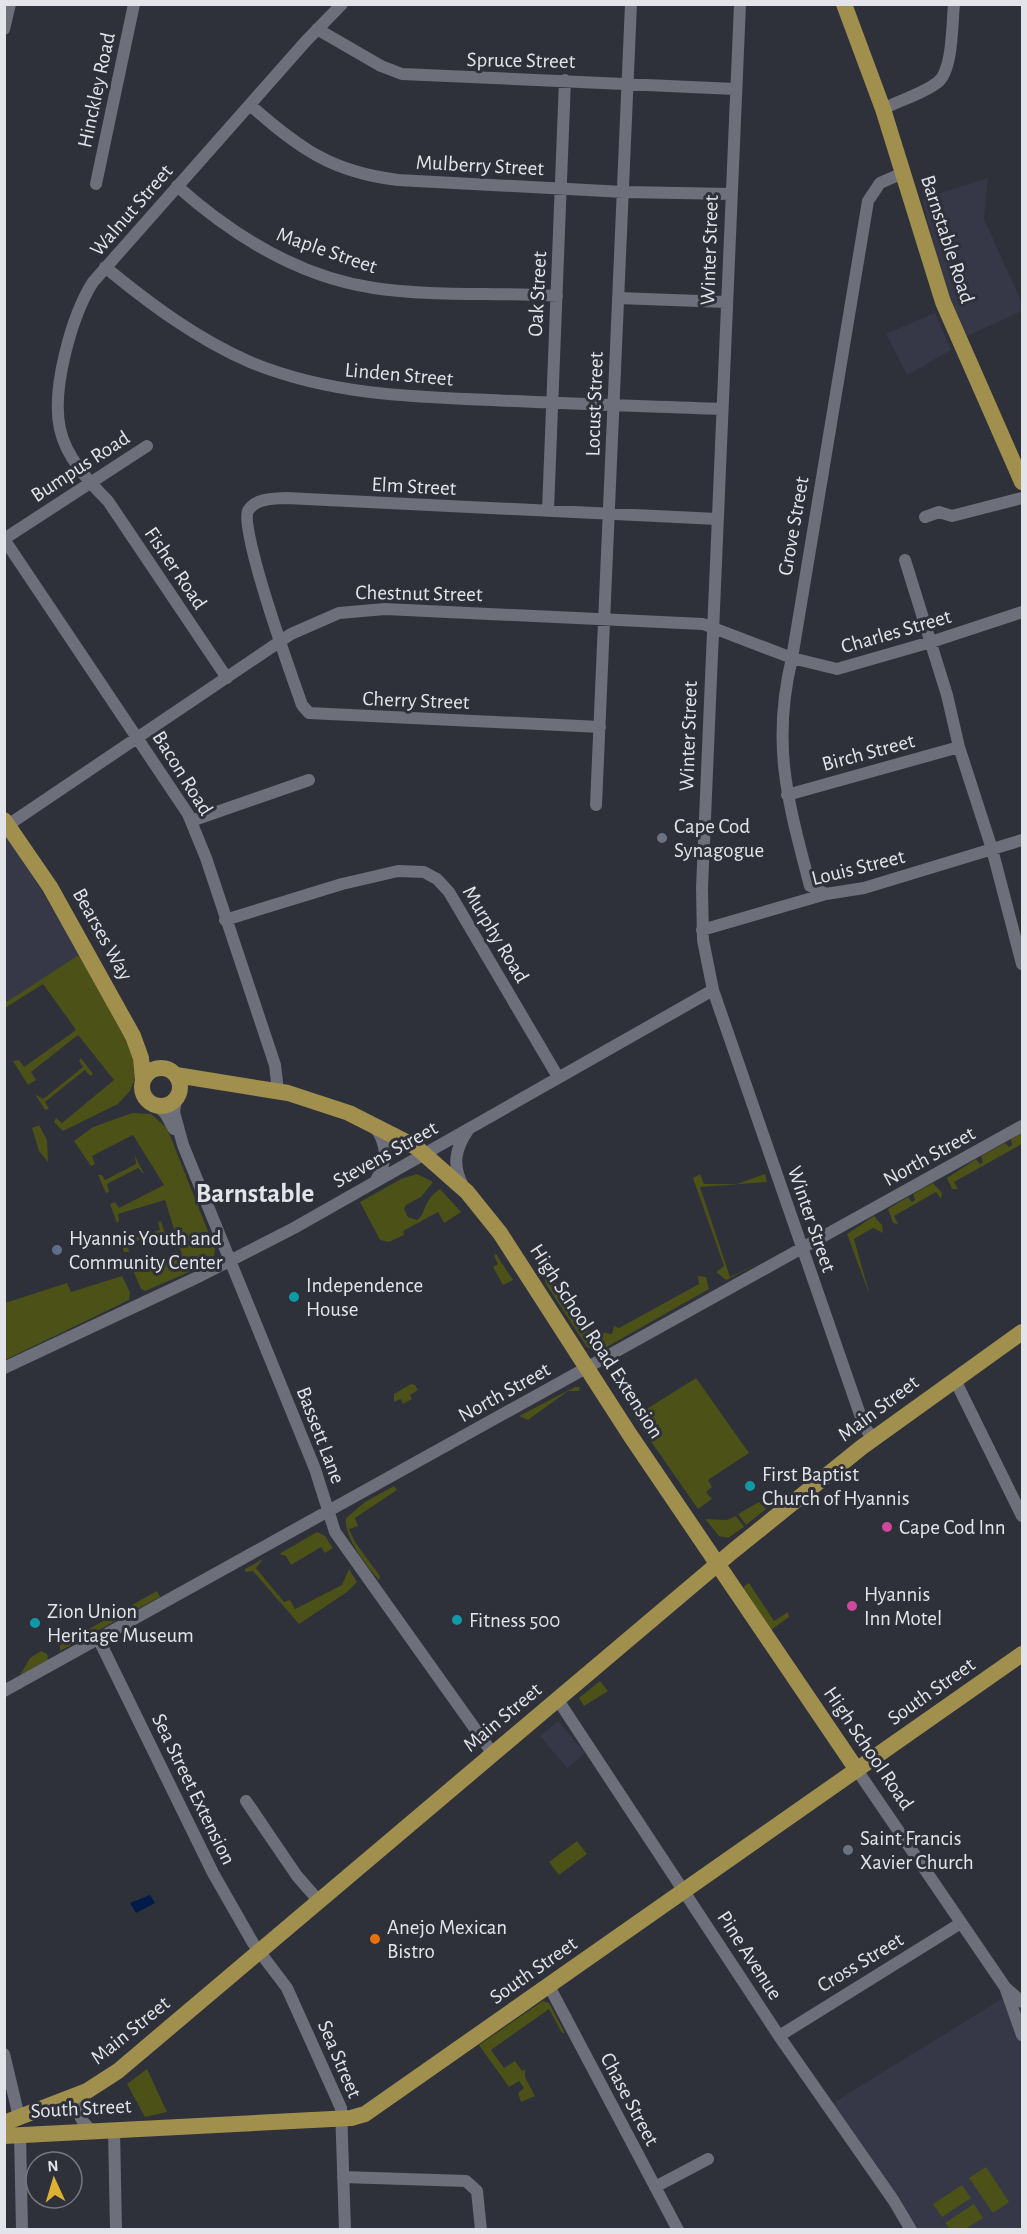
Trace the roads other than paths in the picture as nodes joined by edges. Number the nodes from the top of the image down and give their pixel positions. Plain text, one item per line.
1 (134, 4) edge
2 (342, 4) edge
3 (632, 4) edge
4 (740, 4) edge
5 (844, 4) edge
6 (954, 4) edge
7 (317, 29) junction
8 (565, 80) junction
9 (628, 82) junction
10 (735, 89) junction
11 (250, 105) junction
12 (883, 109) junction
13 (903, 172) junction
14 (96, 184) dead end
15 (177, 186) junction
16 (562, 188) junction
17 (624, 192) junction
18 (730, 194) junction
19 (105, 267) junction
20 (557, 296) junction
21 (618, 298) junction
22 (726, 302) junction
23 (552, 404) junction
24 (612, 405) junction
25 (722, 409) junction
26 (147, 446) dead end
27 (1023, 482) edge
28 (90, 483) junction
29 (1023, 498) edge
30 (548, 510) junction
31 (611, 512) junction
32 (926, 517) dead end
33 (717, 519) junction
34 (5, 539) edge
35 (905, 560) dead end
36 (1023, 612) edge
37 (606, 619) junction
38 (713, 627) junction
39 (281, 641) junction
40 (932, 642) junction
41 (792, 658) junction
42 (227, 678) junction
43 (600, 727) junction
44 (138, 738) junction
45 (959, 747) junction
46 (309, 780) dead end
47 (787, 795) junction
48 (596, 805) dead end
49 (191, 821) junction
50 (6, 822) edge
51 (1023, 840) edge
52 (992, 849) junction
53 (826, 894) junction
54 (225, 920) junction
55 (702, 930) junction
56 (1023, 964) edge
57 (712, 990) junction
58 (134, 1036) junction
59 (558, 1077) junction
60 (143, 1078) junction
61 (174, 1083) junction
62 (278, 1091) junction
63 (157, 1106) junction
64 (373, 1124) junction
65 (1023, 1126) edge
66 (470, 1128) junction
67 (183, 1145) junction
68 (425, 1154) junction
69 (374, 1183) junction
70 (467, 1192) junction
71 (802, 1250) junction
72 (230, 1261) junction
73 (1023, 1332) edge
74 (4, 1368) edge
75 (587, 1368) junction
76 (955, 1380) junction
77 (873, 1439) junction
78 (329, 1511) junction
79 (1023, 1516) edge
80 (717, 1563) junction
81 (99, 1640) junction
82 (1023, 1654) edge
83 (4, 1691) edge
84 (558, 1700) junction
85 (493, 1754) junction
86 (856, 1770) junction
87 (246, 1801) dead end
88 (684, 1890) junction
89 (319, 1901) junction
90 (961, 1923) junction
91 (260, 1952) junction
92 (549, 1986) junction
93 (1005, 1987) junction
94 (1023, 2002) edge
95 (1023, 2035) edge
96 (779, 2036) junction
97 (4, 2054) edge
98 (87, 2091) junction
99 (343, 2119) junction
100 (12, 2127) edge
101 (114, 2129) junction
102 (92, 2131) junction
103 (708, 2159) dead end
104 (343, 2177) junction
105 (655, 2187) junction
106 (21, 2229) edge
107 (116, 2229) edge
108 (345, 2229) edge
109 (481, 2229) edge
110 (678, 2229) edge
111 (911, 2229) edge

1 - 14 street, Hinckley Road
2 - 7 street, Walnut Street
3 - 9 street, Locust Street
4 - 10 street, Winter Street
5 - 12 main road, Barnstable Road
6 - 12 street
7 - 8 street, Spruce Street
7 - 11 street, Walnut Street
8 - 9 street, Spruce Street
8 - 16 street, Oak Street
9 - 10 street, Spruce Street
9 - 17 street, Locust Street
10 - 18 street, Winter Street
11 - 15 street, Walnut Street
11 - 16 street, Mulberry Street
12 - 13 main road, Barnstable Road
13 - 27 main road, Barnstable Road
13 - 41 street, Grove Street
15 - 19 street, Walnut Street
15 - 20 street, Maple Street
16 - 17 street, Mulberry Street
16 - 20 street, Oak Street
17 - 18 street, Mulberry Street
17 - 21 street, Locust Street
18 - 22 street, Winter Street
19 - 23 street, Linden Street
19 - 28 street, Walnut Street
20 - 23 street, Oak Street
21 - 22 street
21 - 24 street, Locust Street
22 - 25 street, Winter Street
23 - 24 street, Linden Street
23 - 30 street, Oak Street
24 - 25 street, Linden Street
24 - 31 street, Locust Street
25 - 33 street, Winter Street
26 - 28 street, Bumpus Road
28 - 34 street, Bumpus Road
28 - 42 street, Fisher Road
29 - 32 street
30 - 31 street, Elm Street
30 - 39 street, Elm Street
31 - 33 street, Elm Street
31 - 37 street, Locust Street
33 - 38 street, Winter Street
34 - 44 street, Bacon Road
35 - 40 street
36 - 40 street, Charles Street
37 - 38 street, Chestnut Street
37 - 39 street, Chestnut Street
37 - 43 street, Locust Street
38 - 41 street, Charles Street
38 - 55 street, Winter Street
39 - 42 street, Chestnut Street
39 - 43 street, Cherry Street
40 - 41 street, Charles Street
40 - 45 street
41 - 47 street, Grove Street
42 - 44 street, Chestnut Street
43 - 48 street, Locust Street
44 - 49 street, Bacon Road
44 - 50 street, Chestnut Street
45 - 47 street, Birch Street
45 - 52 street
46 - 49 street
47 - 53 street, Grove Street
49 - 54 street, Bacon Road
50 - 58 main road, Bearses Way
51 - 52 street, Louis Street
52 - 53 street, Louis Street
52 - 56 street
53 - 55 street, Louis Street
54 - 59 street, Murphy Road
54 - 62 street, Bacon Road
55 - 57 street, Winter Street
57 - 59 street, Stevens Street
57 - 71 street, Winter Street
58 - 60 main road, Bearses Way
58 - 61 main road
59 - 66 street, Stevens Street
60 - 61 main road
60 - 63 main road
61 - 62 main road
61 - 63 main road
61 - 67 street, Bassett Lane
62 - 64 main road
63 - 67 street
64 - 68 main road
64 - 69 street
65 - 71 street, North Street
66 - 68 street, Stevens Street
66 - 70 street
67 - 72 street, Bassett Lane
68 - 69 street, Stevens Street
68 - 70 main road, High School Road Extension
69 - 72 street, Stevens Street
70 - 75 main road, High School Road Extension
71 - 75 street, North Street
71 - 77 street, Winter Street
72 - 74 street, Stevens Street
72 - 78 street, Bassett Lane
73 - 76 main road, Main Street
75 - 78 street, North Street
75 - 80 main road, High School Road Extension
76 - 77 main road, Main Street
76 - 79 street
77 - 80 main road, Main Street
78 - 81 street, North Street
78 - 85 street, Bassett Lane
80 - 84 main road, Main Street
80 - 86 main road, High School Road
81 - 83 street, North Street
81 - 91 street, Sea Street Extension
82 - 86 main road, South Street
84 - 85 main road, Main Street
84 - 88 street, Pine Avenue
85 - 89 main road, Main Street
86 - 88 main road, South Street
86 - 90 street, High School Road
87 - 89 street
88 - 92 main road, South Street
88 - 96 street, Pine Avenue
89 - 91 main road, Main Street
90 - 93 street, High School Road
90 - 96 street, Cross Street
91 - 98 main road, Main Street
91 - 99 street, Sea Street
92 - 99 main road, South Street
92 - 105 street, Chase Street
93 - 94 street, High School Road
93 - 95 street, High School Road
96 - 111 street, Pine Avenue
97 - 100 street
98 - 100 main road, Main Street
98 - 102 street
99 - 101 main road, South Street
99 - 104 street, Sea Street
100 - 102 main road, South Street
100 - 106 street
101 - 102 main road, South Street
101 - 107 street
103 - 105 street
104 - 108 street, Sea Street
104 - 109 street
105 - 110 street, Chase Street

